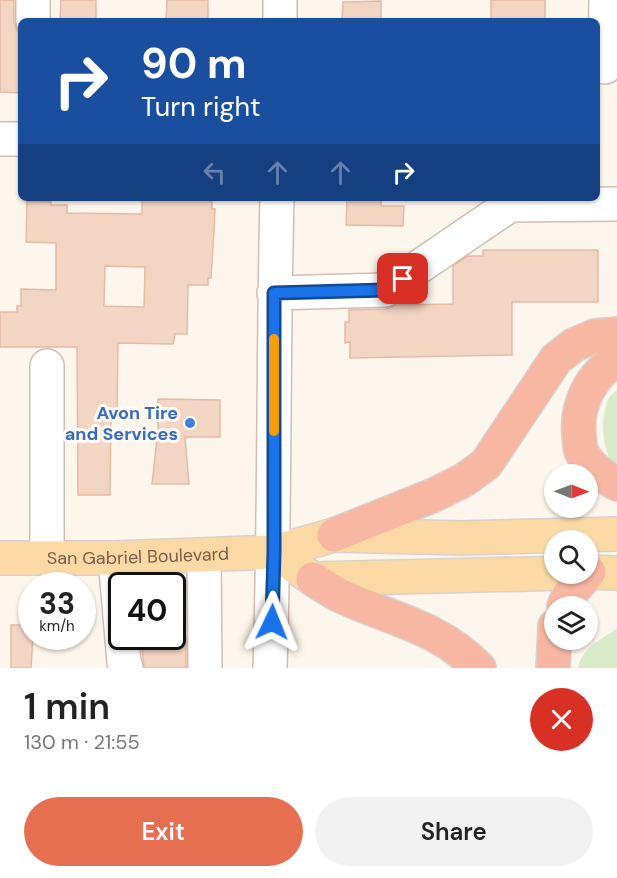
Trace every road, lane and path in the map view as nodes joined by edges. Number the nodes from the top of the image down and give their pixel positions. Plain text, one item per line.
1 (33, 0) edge
2 (280, 0) edge
3 (606, 0) edge
4 (33, 18) edge
5 (280, 18) edge
6 (605, 67) dead end
7 (0, 139) edge
8 (18, 139) edge
9 (276, 201) edge
10 (617, 204) edge
11 (274, 293) junction
12 (617, 334) edge
13 (617, 360) edge
14 (47, 366) dead end
15 (617, 484) edge
16 (617, 534) edge
17 (334, 535) junction
18 (274, 552) junction
19 (204, 556) junction
20 (0, 558) edge
21 (47, 558) junction
22 (115, 558) junction
23 (598, 573) edge
24 (617, 573) edge
25 (544, 574) edge
26 (313, 579) junction
27 (578, 584) edge
28 (569, 596) edge
29 (554, 650) edge
30 (126, 668) edge
31 (205, 668) edge
32 (270, 668) edge
33 (479, 668) edge
34 (553, 668) edge

1 - 4 street
2 - 5 street
3 - 6 street
7 - 8 street
9 - 11 street
10 - 11 street
11 - 18 street
12 - 17 highway
13 - 15 highway
14 - 21 street
16 - 17 main road, San Gabriel Boulevard
17 - 18 main road, San Gabriel Boulevard
18 - 19 main road, San Gabriel Boulevard
18 - 26 main road
18 - 32 street
19 - 22 main road, San Gabriel Boulevard
19 - 31 street
20 - 21 main road, San Gabriel Boulevard
21 - 22 main road, San Gabriel Boulevard
22 - 30 street
23 - 24 main road
25 - 26 main road
26 - 33 highway
27 - 28 highway
29 - 34 highway

